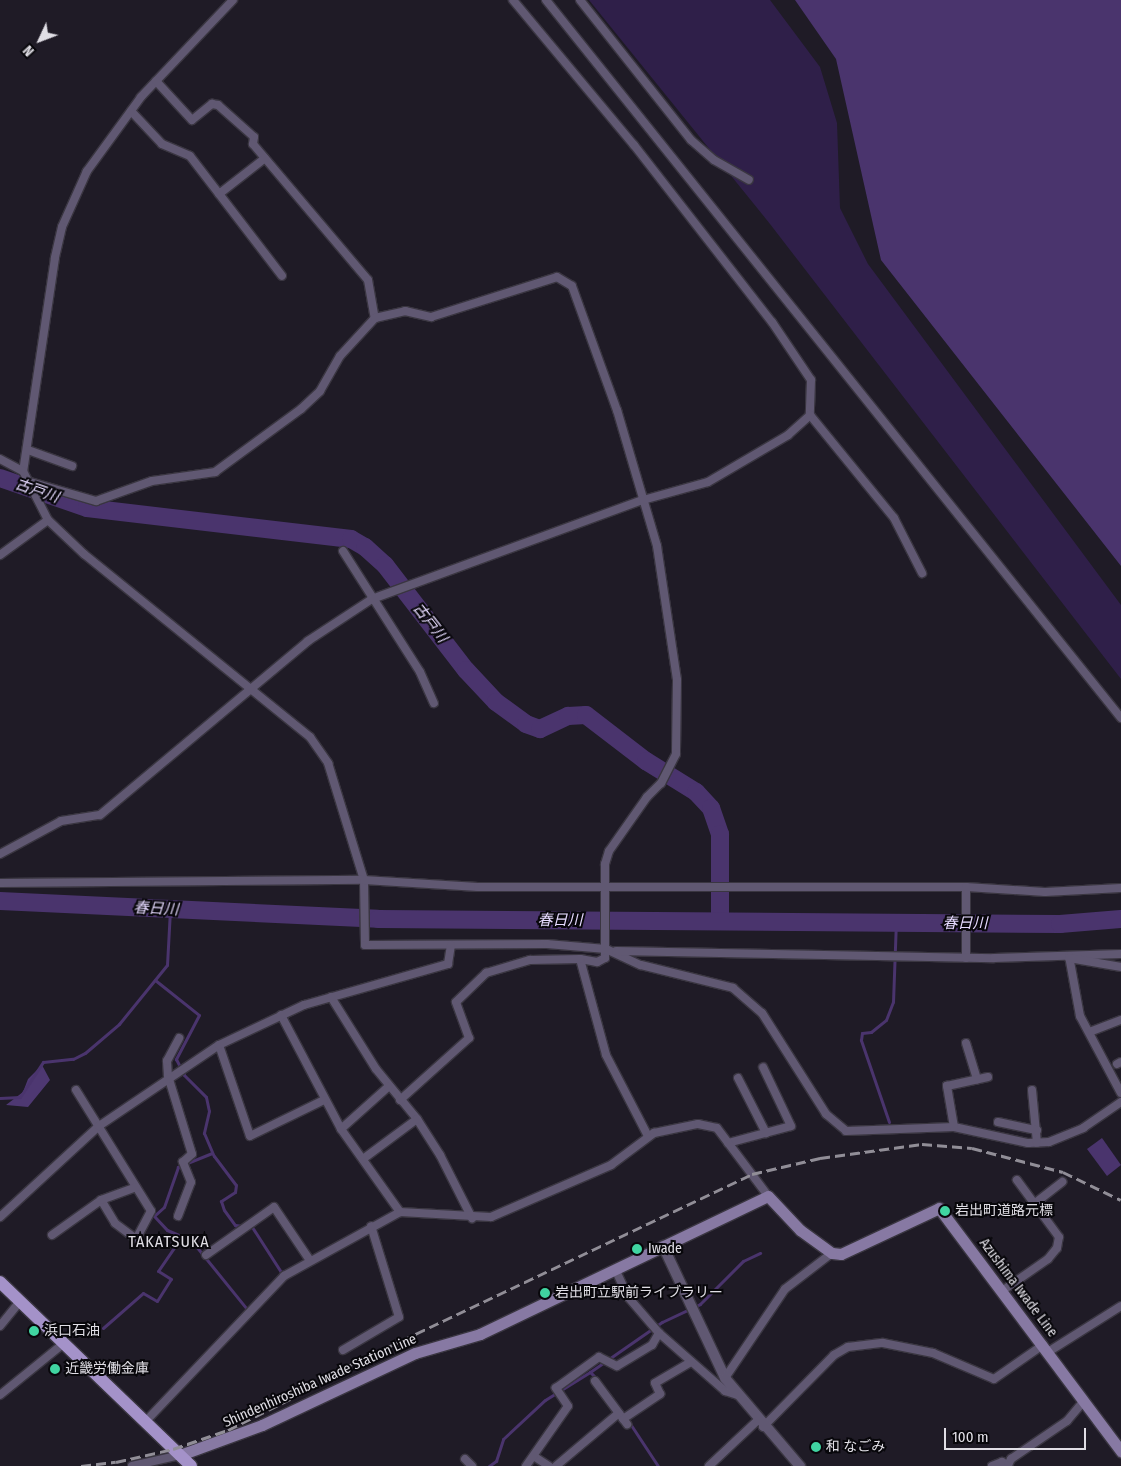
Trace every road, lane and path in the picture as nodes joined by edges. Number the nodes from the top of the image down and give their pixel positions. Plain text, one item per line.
1 (233, 0) edge
2 (513, 0) edge
3 (546, 0) edge
4 (580, 0) edge
5 (156, 81) junction
6 (131, 111) junction
7 (265, 158) junction
8 (749, 180) dead end
9 (219, 194) junction
10 (282, 276) dead end
11 (375, 318) junction
12 (810, 415) junction
13 (28, 450) junction
14 (0, 459) edge
15 (72, 466) dead end
16 (23, 471) junction
17 (27, 481) junction
18 (643, 500) junction
19 (48, 520) junction
20 (343, 551) dead end
21 (0, 555) edge
22 (922, 573) dead end
23 (372, 599) junction
24 (251, 689) junction
25 (434, 703) dead end
26 (1121, 718) edge
27 (1, 851) edge
28 (364, 880) junction
29 (0, 882) edge
30 (605, 886) junction
31 (966, 887) junction
32 (1121, 888) edge
33 (605, 945) junction
34 (451, 946) junction
35 (615, 951) junction
36 (1121, 954) edge
37 (1069, 957) junction
38 (580, 958) junction
39 (966, 958) junction
40 (1121, 968) edge
41 (331, 997) junction
42 (282, 1015) junction
43 (1121, 1019) edge
44 (1092, 1031) dead end
45 (178, 1038) dead end
46 (966, 1043) dead end
47 (219, 1045) junction
48 (763, 1067) dead end
49 (168, 1076) junction
50 (988, 1077) dead end
51 (738, 1078) dead end
52 (977, 1079) junction
53 (388, 1087) junction
54 (76, 1090) dead end
55 (1032, 1090) dead end
56 (1121, 1093) edge
57 (324, 1100) junction
58 (400, 1100) junction
59 (1121, 1102) edge
60 (1110, 1110) junction
61 (1121, 1110) edge
62 (417, 1119) junction
63 (998, 1122) dead end
64 (99, 1126) junction
65 (954, 1127) junction
66 (341, 1129) junction
67 (1037, 1130) junction
68 (766, 1133) junction
69 (648, 1136) junction
70 (728, 1143) junction
71 (1037, 1143) junction
72 (363, 1159) junction
73 (1017, 1180) dead end
74 (1062, 1182) dead end
75 (136, 1187) junction
76 (768, 1196) junction
77 (101, 1200) junction
78 (1034, 1204) junction
79 (400, 1212) junction
80 (178, 1216) dead end
81 (0, 1217) edge
82 (472, 1218) junction
83 (371, 1226) junction
84 (52, 1235) dead end
85 (663, 1246) junction
86 (832, 1254) junction
87 (206, 1255) dead end
88 (309, 1259) junction
89 (616, 1271) junction
90 (0, 1282) edge
91 (1002, 1291) junction
92 (20, 1301) junction
93 (1121, 1306) edge
94 (0, 1325) edge
95 (659, 1333) junction
96 (64, 1344) junction
97 (1046, 1349) junction
98 (343, 1350) dead end
99 (691, 1362) junction
100 (725, 1378) junction
101 (595, 1381) dead end
102 (0, 1395) edge
103 (736, 1395) junction
104 (1084, 1402) junction
105 (623, 1419) junction
106 (145, 1422) junction
107 (761, 1424) junction
108 (1121, 1451) edge
109 (180, 1455) junction
110 (535, 1457) junction
111 (465, 1458) dead end
112 (132, 1466) edge
113 (191, 1466) edge
114 (472, 1466) edge
115 (526, 1466) edge
116 (549, 1466) edge
117 (556, 1466) edge
118 (709, 1466) edge
119 (800, 1466) edge
120 (992, 1466) edge
121 (1008, 1466) edge

1 - 5 street
2 - 12 street
3 - 26 street
4 - 8 street
5 - 6 street
5 - 7 street
6 - 9 street
6 - 13 street
7 - 9 street
7 - 11 street
9 - 10 street
11 - 17 street
11 - 18 street
12 - 18 street
12 - 22 street
13 - 15 street
13 - 16 street
14 - 16 street
16 - 17 street
17 - 19 street
18 - 23 street
18 - 30 street
19 - 21 street
19 - 24 street
20 - 23 street
23 - 24 street
23 - 25 street
24 - 27 street
24 - 28 street
28 - 29 street
28 - 30 street
28 - 34 street
30 - 31 street
30 - 33 street
31 - 32 street
31 - 39 street
33 - 34 street
33 - 35 street
33 - 38 street
34 - 41 street
35 - 39 street
35 - 65 street
36 - 37 street
37 - 39 street
37 - 40 street
37 - 56 street
38 - 58 street
38 - 69 street
41 - 42 street
41 - 53 street
42 - 47 street
42 - 57 street
43 - 44 street
45 - 49 street
46 - 52 street
47 - 49 street
47 - 57 street
48 - 68 street
49 - 64 street
49 - 80 street
50 - 52 street
51 - 68 street
52 - 65 street
53 - 58 street
53 - 66 street
54 - 64 street
55 - 67 street
57 - 66 street
58 - 62 street
59 - 60 street
60 - 61 street
60 - 71 street
62 - 72 street
62 - 82 street
63 - 67 street
64 - 75 street
64 - 81 street
65 - 71 street
66 - 72 street
67 - 71 street
68 - 70 street
69 - 70 street
69 - 82 street
70 - 76 street
72 - 79 street
73 - 78 street
74 - 78 street
75 - 77 street
75 - 77 street
76 - 85 main road
76 - 86 main road
77 - 84 street
78 - 91 street
79 - 82 street
79 - 83 street
83 - 88 street
83 - 98 street
85 - 89 main road, Shindenhiroshiba Iwade Station Line
85 - 100 street
86 - 91 main road, Azushima Iwade Line
86 - 100 street
87 - 88 street
88 - 106 street
89 - 95 street
89 - 109 main road, Shindenhiroshiba Iwade Station Line
90 - 92 main road
91 - 97 main road, Azushima Iwade Line
92 - 94 street
92 - 96 main road
93 - 97 street
95 - 99 street
95 - 110 street
96 - 102 street
96 - 106 main road
97 - 104 main road, Azushima Iwade Line
97 - 107 street
99 - 103 street
99 - 105 street
100 - 103 street
101 - 105 street
103 - 107 street
104 - 108 main road, Azushima Iwade Line
104 - 121 street
105 - 117 street
106 - 109 main road
107 - 118 street
107 - 119 street
109 - 112 street
109 - 113 main road
110 - 115 street
110 - 116 street
111 - 114 street
120 - 121 street

